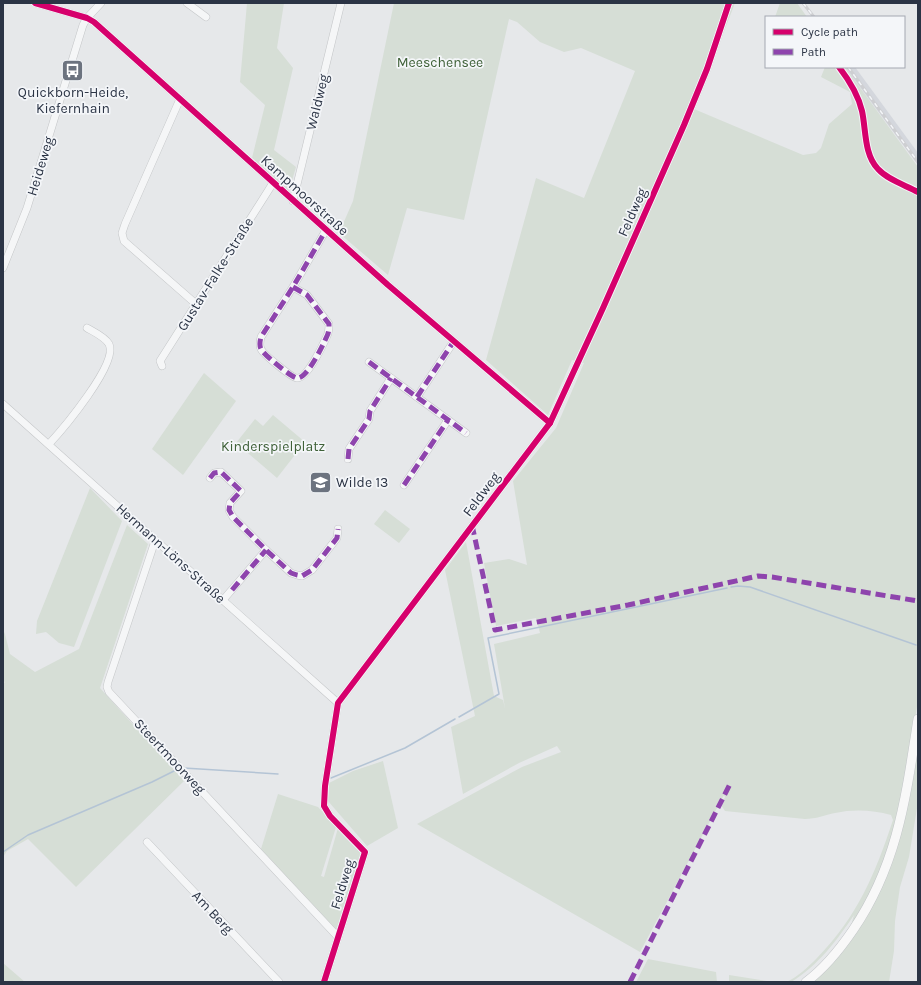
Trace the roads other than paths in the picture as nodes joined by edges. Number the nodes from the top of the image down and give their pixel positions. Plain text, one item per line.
1 (35, 3) edge
2 (101, 3) edge
3 (187, 3) edge
4 (341, 3) edge
5 (729, 3) edge
6 (87, 18) junction
7 (206, 18) dead end
8 (180, 99) junction
9 (273, 183) junction
10 (293, 201) junction
11 (326, 230) junction
12 (4, 264) edge
13 (293, 287) junction
14 (196, 304) junction
15 (87, 328) dead end
16 (454, 341) junction
17 (369, 362) dead end
18 (162, 366) dead end
19 (391, 378) junction
20 (417, 397) junction
21 (3, 404) edge
22 (448, 420) junction
23 (550, 423) junction
24 (466, 433) dead end
25 (49, 444) junction
26 (348, 460) dead end
27 (210, 478) dead end
28 (404, 485) dead end
29 (338, 529) dead end
30 (155, 541) junction
31 (266, 550) junction
32 (223, 600) junction
33 (338, 703) junction
34 (918, 719) edge
35 (147, 842) dead end
36 (338, 937) junction
37 (279, 982) edge
38 (324, 982) edge
39 (806, 982) edge

1 - 6 street, Kampmoorstraße
2 - 6 street
3 - 7 street
4 - 10 street, Waldweg
5 - 23 street, Feldweg
6 - 8 street, Kampmoorstraße
6 - 12 street, Heideweg
8 - 9 street, Kampmoorstraße
8 - 14 street
9 - 10 street, Kampmoorstraße
9 - 14 street, Gustav-Falke-Straße
10 - 11 street, Kampmoorstraße
11 - 13 street
11 - 16 street, Kampmoorstraße
13 - 13 street
14 - 18 street, Gustav-Falke-Straße
15 - 25 street
16 - 20 street
16 - 23 street, Kampmoorstraße
17 - 19 street
19 - 20 street
19 - 26 street
20 - 22 street
21 - 25 street, Hermann-Löns-Straße
22 - 24 street
22 - 28 street
23 - 33 street, Feldweg
25 - 30 street, Hermann-Löns-Straße
27 - 31 street
29 - 31 street
30 - 32 street, Hermann-Löns-Straße
30 - 36 street, Steertmoorweg
31 - 32 street
32 - 33 street, Hermann-Löns-Straße
33 - 36 street, Feldweg
34 - 39 main road
35 - 37 street, Am Berg
36 - 38 street, Feldweg

